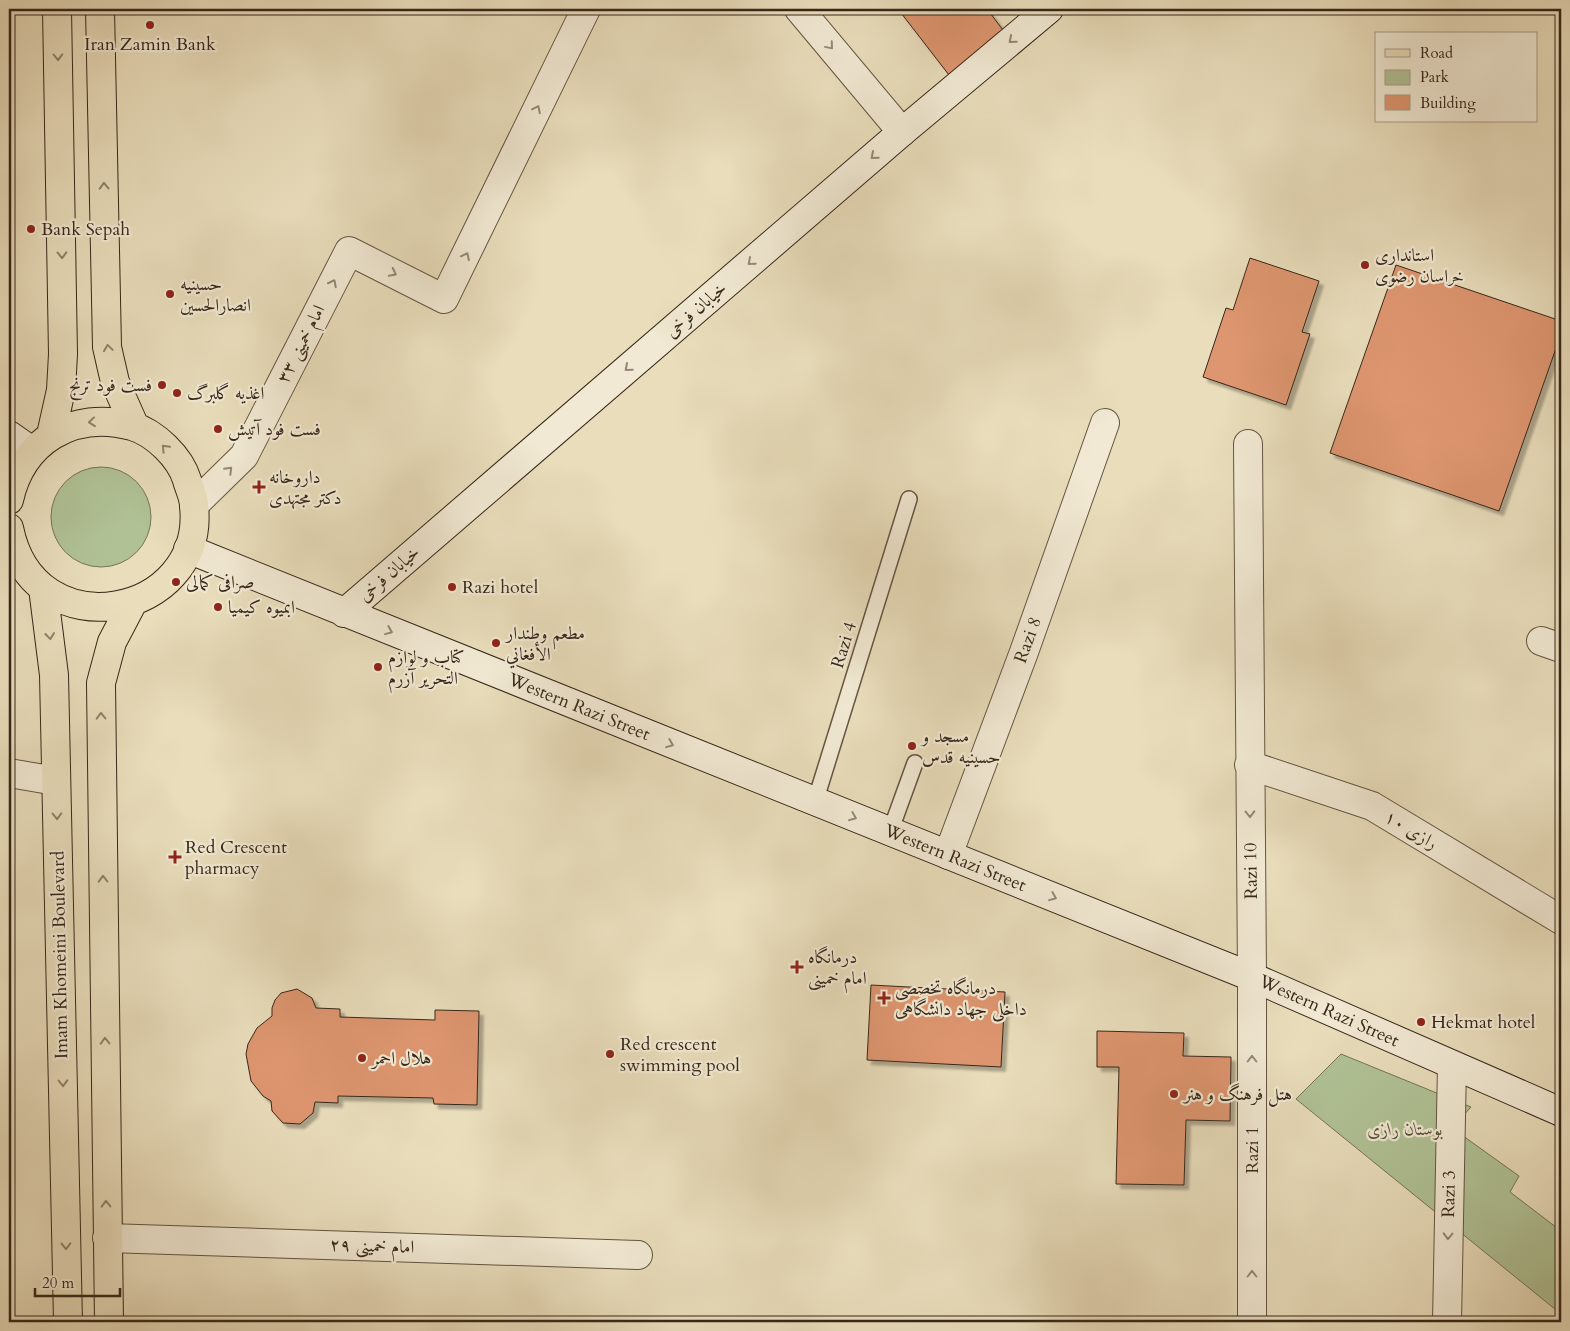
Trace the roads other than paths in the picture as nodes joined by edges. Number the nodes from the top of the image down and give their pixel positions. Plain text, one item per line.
1 (57, 9) edge
2 (100, 9) edge
3 (586, 9) edge
4 (799, 9) edge
5 (1049, 9) edge
6 (902, 132) junction
7 (1105, 423) dead end
8 (135, 427) junction
9 (9, 435) edge
10 (42, 443) junction
11 (1248, 444) dead end
12 (909, 499) dead end
13 (9, 500) edge
14 (194, 505) junction
15 (9, 528) edge
16 (188, 549) junction
17 (14, 561) edge
18 (43, 588) junction
19 (133, 602) junction
20 (344, 613) junction
21 (915, 763) dead end
22 (1249, 765) junction
23 (9, 773) edge
24 (56, 780) junction
25 (815, 802) junction
26 (890, 832) junction
27 (948, 855) junction
28 (1561, 920) edge
29 (1252, 977) junction
30 (1452, 1065) junction
31 (1561, 1112) edge
32 (107, 1238) junction
33 (638, 1255) dead end
34 (68, 1322) edge
35 (108, 1322) edge
36 (1252, 1322) edge
37 (1447, 1322) edge

1 -> 10 main road
8 -> 2 main road
14 -> 3 street, امام خمینی ۳۳
4 -> 6 street
5 -> 6 street, خیابان فرخی
6 -> 20 street, خیابان فرخی
7 - 27 street, Razi 8
8 -> 10 main road
14 -> 8 main road
9 - 10 street
10 - 13 main road
11 - 22 street, Razi 10
12 - 25 lane, Razi 4
14 - 16 main road
15 - 17 main road
16 - 19 main road
16 - 20 street, Western Razi Street
17 - 18 main road
18 - 19 main road
18 -> 24 main road, Imam Khomeini Boulevard
32 -> 19 main road
20 -> 25 street, Western Razi Street
21 - 26 lane
22 - 28 street, رازی ۱۰
22 -> 29 street, Razi 10
23 - 24 street
24 -> 34 main road, Imam Khomeini Boulevard
25 -> 26 street, Western Razi Street
26 - 27 street, Western Razi Street
27 -> 29 street, Western Razi Street
29 - 30 street, Western Razi Street
36 -> 29 street, Razi 1
30 - 31 street, Western Razi Street
30 -> 37 street, Razi 3
32 - 33 street, امام خمینی ۲۹
32 - 35 main road

